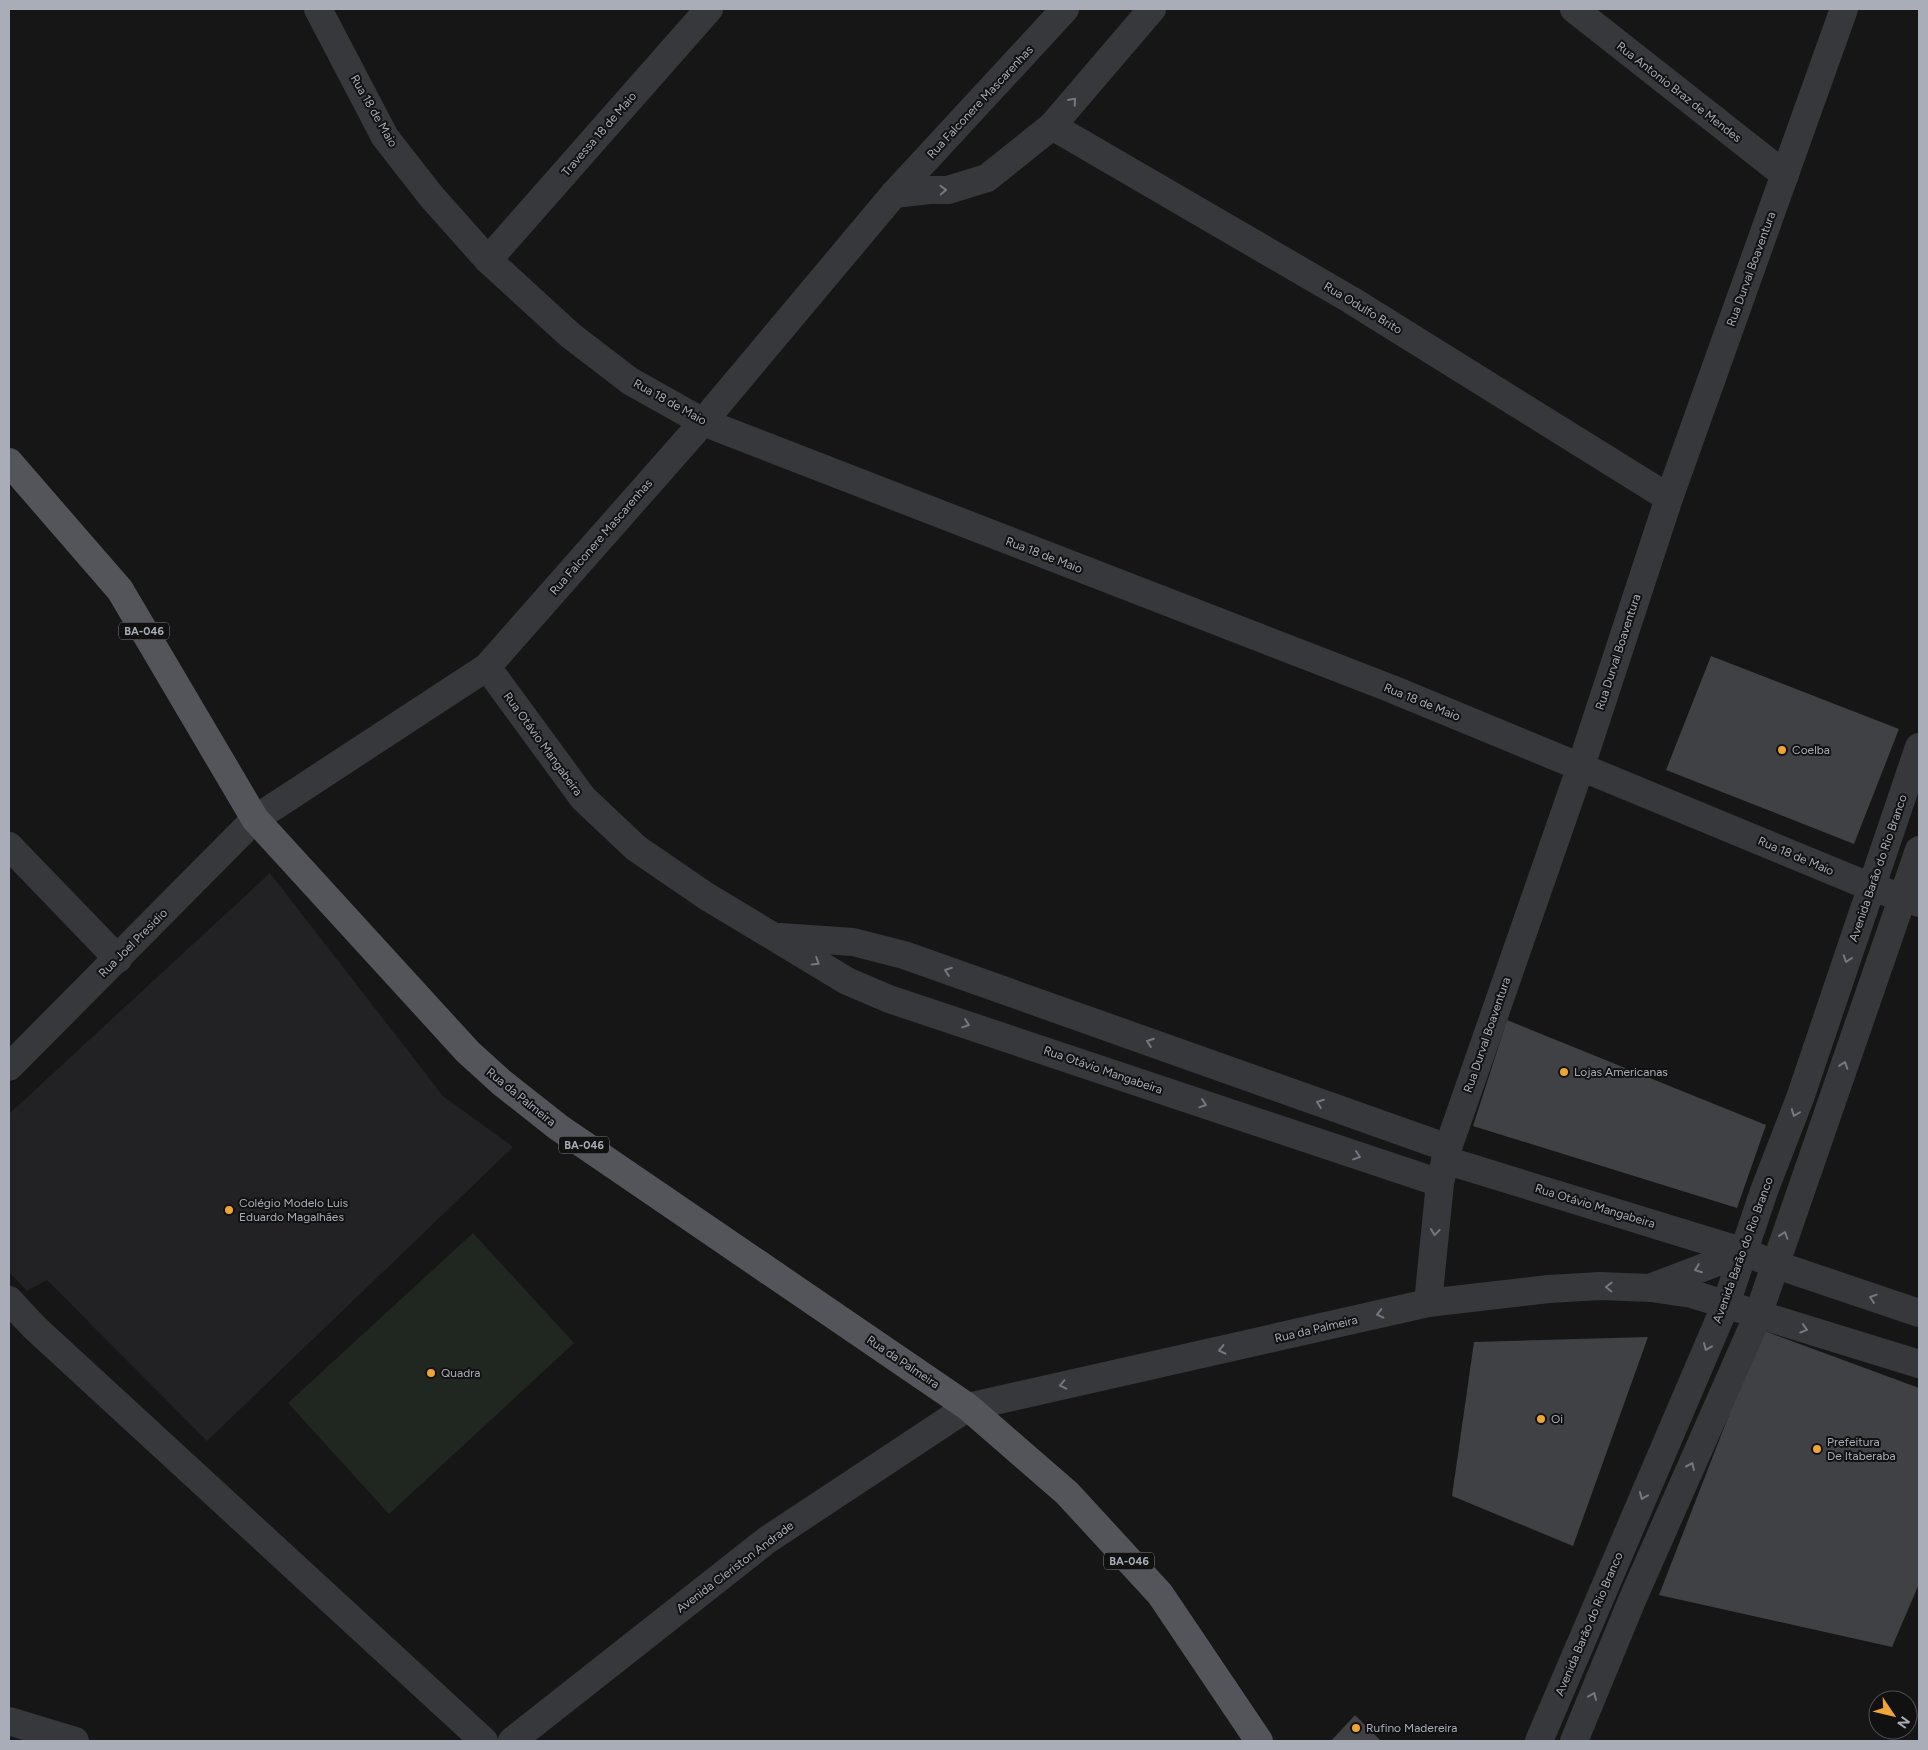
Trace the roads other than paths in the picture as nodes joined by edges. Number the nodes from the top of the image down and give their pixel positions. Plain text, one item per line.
1 (318, 9) edge
2 (709, 9) edge
3 (1065, 9) edge
4 (1152, 9) edge
5 (1574, 9) edge
6 (1844, 9) edge
7 (1052, 126) junction
8 (1785, 175) junction
9 (894, 194) junction
10 (488, 260) junction
11 (703, 422) junction
12 (9, 462) edge
13 (1669, 498) junction
14 (487, 667) junction
15 (1919, 747) edge
16 (1580, 766) junction
17 (255, 819) junction
18 (9, 846) edge
19 (1919, 850) edge
20 (1871, 886) junction
21 (1911, 900) edge
22 (775, 936) junction
23 (118, 959) junction
24 (1180, 1053) junction
25 (9, 1067) edge
26 (1167, 1092) junction
27 (1444, 1164) junction
28 (1744, 1252) junction
29 (1774, 1264) junction
30 (1651, 1288) junction
31 (9, 1300) edge
32 (1428, 1304) junction
33 (1726, 1304) junction
34 (1919, 1314) edge
35 (1758, 1315) junction
36 (1919, 1364) edge
37 (968, 1407) junction
38 (9, 1721) edge
39 (75, 1741) edge
40 (484, 1741) edge
41 (512, 1741) edge
42 (1259, 1741) edge
43 (1538, 1741) edge
44 (1574, 1741) edge

1 - 10 street, Rua 18 de Maio
2 - 10 street, Travessa 18 de Maio
3 - 9 street, Rua Falconere Mascarenhas
7 -> 4 street
5 - 8 street, Rua Antonio Braz de Mendes
6 - 8 street, Rua Durval Boaventura
9 -> 7 street
7 - 13 street, Rua Odulfo Brito
8 - 13 street, Rua Durval Boaventura
9 - 11 street, Rua Falconere Mascarenhas
10 - 11 street, Rua 18 de Maio
11 - 14 street, Rua Falconere Mascarenhas
11 - 16 street, Rua 18 de Maio
12 - 17 main road, BA-046
13 - 16 street, Rua Durval Boaventura
14 - 17 street, Rua Falconere Mascarenhas
14 - 22 street, Rua Otávio Mangabeira
15 - 20 street, Avenida Barão do Rio Branco
16 - 20 street, Rua 18 de Maio
16 - 27 street, Rua Durval Boaventura
17 - 23 street, Rua Joel Presidio
17 - 37 main road, Rua da Palmeira / BA-046
18 - 23 street
19 - 21 street
20 - 21 street, Rua 18 de Maio
20 -> 28 street, Avenida Barão do Rio Branco
29 -> 21 street
24 -> 22 street, Rua Otávio Mangabeira
22 -> 26 street, Rua Otávio Mangabeira
23 - 25 street, Rua Joel Presidio
24 - 26 street
27 -> 24 street, Rua Otávio Mangabeira
26 -> 27 street, Rua Otávio Mangabeira
27 - 28 street, Rua Otávio Mangabeira
27 -> 32 street, Rua Durval Boaventura
28 - 29 street, Rua Otávio Mangabeira
28 -> 30 street
28 - 33 street, Avenida Barão do Rio Branco
34 -> 29 street
29 - 35 street
30 -> 32 street, Rua da Palmeira
30 - 33 street, Rua da Palmeira
31 - 40 street
32 -> 37 street, Rua da Palmeira
33 - 35 street, Rua da Palmeira
33 -> 43 street, Avenida Barão do Rio Branco
35 -> 36 street
44 -> 35 street
37 - 41 street, Avenida Cleriston Andrade
37 - 42 main road, BA-046
38 - 39 street

